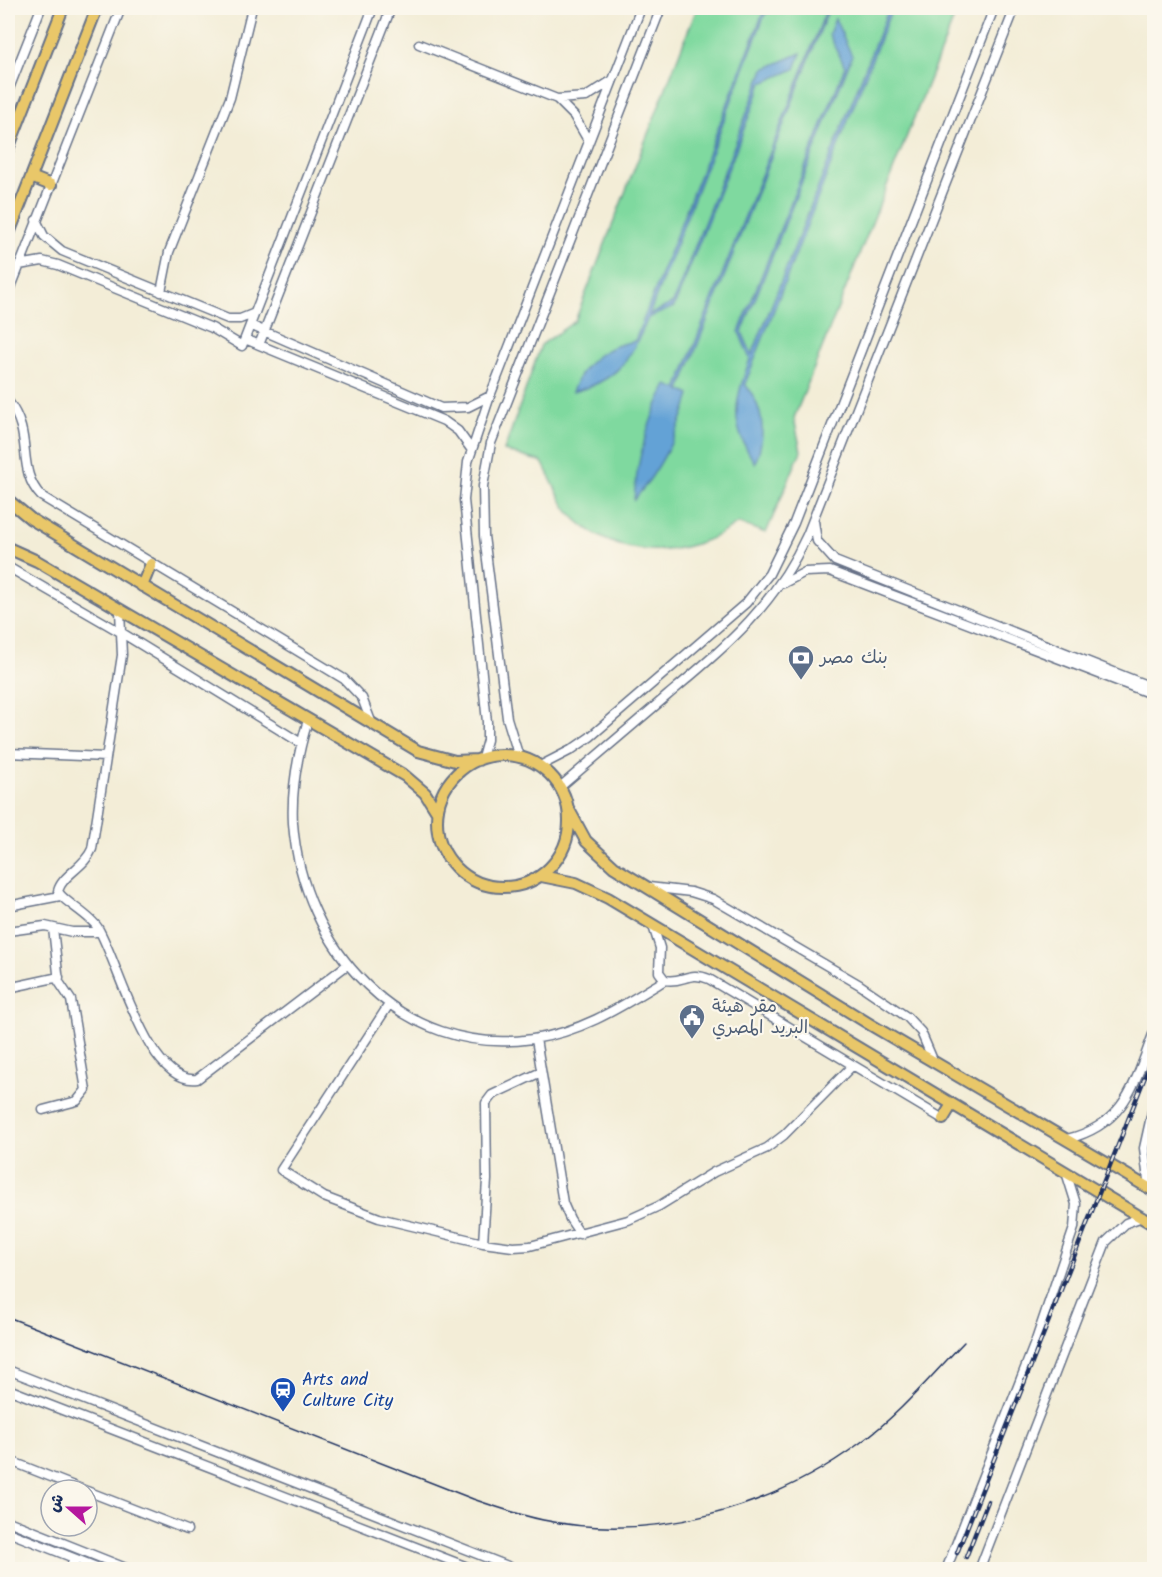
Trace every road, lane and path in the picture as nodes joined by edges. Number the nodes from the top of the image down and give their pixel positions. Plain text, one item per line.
1 (41, 8) edge
2 (63, 8) edge
3 (97, 8) edge
4 (121, 8) edge
5 (252, 8) edge
6 (374, 8) edge
7 (392, 8) edge
8 (641, 8) edge
9 (661, 8) edge
10 (994, 8) edge
11 (1016, 8) edge
12 (419, 44) dead end
13 (613, 80) junction
14 (8, 91) edge
15 (557, 99) junction
16 (589, 142) junction
17 (8, 149) edge
18 (31, 177) junction
19 (51, 185) junction
20 (36, 220) junction
21 (8, 236) edge
22 (19, 265) junction
23 (161, 292) junction
24 (8, 295) edge
25 (255, 313) junction
26 (250, 325) junction
27 (264, 331) junction
28 (243, 342) junction
29 (259, 345) junction
30 (490, 396) junction
31 (8, 400) edge
32 (471, 449) junction
33 (8, 500) edge
34 (814, 515) junction
35 (8, 548) edge
36 (151, 564) junction
37 (8, 567) edge
38 (142, 586) junction
39 (777, 590) junction
40 (120, 610) junction
41 (122, 633) junction
42 (1017, 638) junction
43 (1034, 645) junction
44 (1155, 688) edge
45 (1155, 695) edge
46 (308, 720) junction
47 (372, 724) junction
48 (301, 743) junction
49 (12, 754) edge
50 (106, 757) junction
51 (519, 757) junction
52 (480, 759) junction
53 (8, 762) edge
54 (540, 766) junction
55 (560, 787) junction
56 (568, 808) junction
57 (437, 812) junction
58 (541, 876) junction
59 (646, 887) junction
60 (60, 896) junction
61 (8, 906) edge
62 (652, 925) junction
63 (53, 928) junction
64 (8, 931) edge
65 (100, 932) junction
66 (347, 965) junction
67 (59, 977) junction
68 (665, 980) junction
69 (8, 988) edge
70 (387, 1006) junction
71 (1155, 1032) edge
72 (536, 1039) junction
73 (933, 1060) junction
74 (853, 1065) junction
75 (542, 1072) junction
76 (1155, 1103) edge
77 (952, 1104) junction
78 (43, 1110) dead end
79 (943, 1119) joint
80 (1067, 1139) junction
81 (1066, 1171) junction
82 (1152, 1189) edge
83 (1142, 1218) junction
84 (1155, 1225) edge
85 (580, 1234) junction
86 (483, 1243) junction
87 (8, 1370) edge
88 (8, 1389) edge
89 (79, 1398) junction
90 (72, 1414) junction
91 (8, 1460) edge
92 (53, 1478) edge
93 (99, 1496) edge
94 (8, 1521) edge
95 (187, 1530) dead end
96 (8, 1532) edge
97 (74, 1558) junction
98 (70, 1569) edge
99 (104, 1569) edge
100 (131, 1569) edge
101 (475, 1569) edge
102 (514, 1569) edge
103 (946, 1569) edge
104 (978, 1569) edge

1 - 14 street
2 - 17 main road
3 - 18 main road
4 - 19 street
5 - 23 street
6 - 25 street
7 - 27 street
8 - 13 street
9 - 51 street
10 - 54 street
11 - 34 street
12 - 15 street
13 - 15 street
13 - 16 street
15 - 16 street
16 - 30 street
18 - 19 main road
18 - 21 main road
19 - 20 street
20 - 22 street
20 - 23 street
22 - 24 street
22 - 28 street
23 - 25 street
25 - 26 street
26 - 27 street
26 - 28 street
27 - 29 street
27 - 30 street
28 - 29 street
29 - 32 street
30 - 32 street
31 - 36 street
32 - 52 street
33 - 38 main road
34 - 39 street
34 - 42 street
35 - 40 main road
36 - 38 main road
36 - 47 street
37 - 41 street
38 - 47 main road
39 - 42 street
39 - 55 street
40 - 41 street
40 - 46 main road
41 - 48 street
41 - 50 street
42 - 43 street
43 - 44 street
43 - 45 street
46 - 48 street
46 - 57 main road
47 - 52 main road
48 - 66 street
49 - 50 street
49 - 53 street
50 - 60 street
51 - 52 main road
51 - 54 main road
52 - 57 main road
54 - 55 main road
55 - 56 main road
56 - 58 main road
56 - 59 main road
57 - 58 main road
58 - 62 main road
59 - 73 main road
59 - 73 street
60 - 61 street
60 - 65 street
62 - 68 street
62 - 77 main road
63 - 64 street
63 - 65 street
63 - 67 street
65 - 66 street
66 - 70 street
67 - 69 street
67 - 78 street
68 - 72 street
68 - 74 street
70 - 72 street
70 - 86 street
71 - 80 street
72 - 75 street
73 - 80 main road
74 - 79 street
74 - 85 street
75 - 85 street
75 - 86 street
76 - 82 street
77 - 79 main road
77 - 81 main road
80 - 82 main road
81 - 83 main road
81 - 103 street
83 - 84 main road
83 - 104 street
85 - 86 street
87 - 89 street
88 - 90 street
89 - 90 street
89 - 102 street
90 - 101 street
91 - 92 street
93 - 95 street
94 - 100 street
96 - 97 street
97 - 98 street
97 - 99 street

